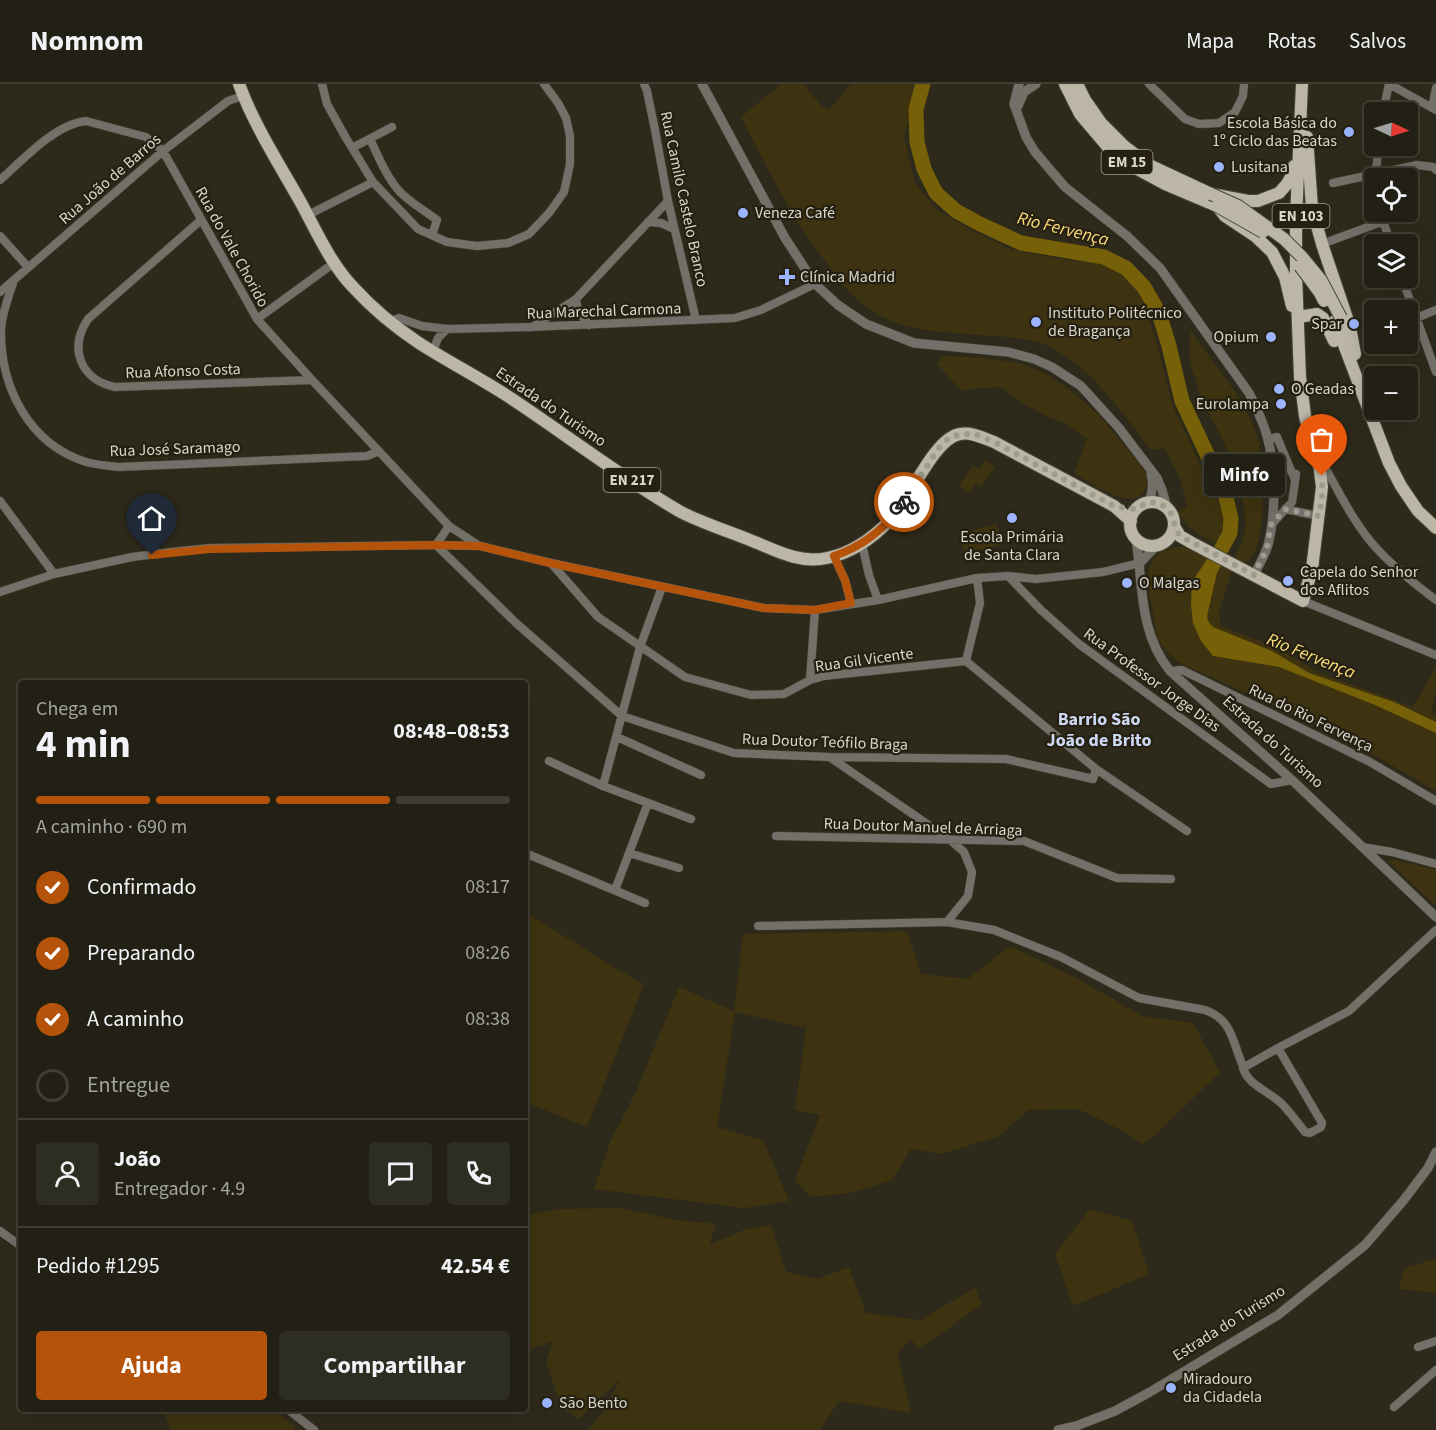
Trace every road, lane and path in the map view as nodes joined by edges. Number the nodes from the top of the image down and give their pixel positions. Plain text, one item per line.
1 (239, 84) edge
2 (322, 84) edge
3 (544, 84) edge
4 (644, 84) edge
5 (702, 84) edge
6 (1019, 84) edge
7 (1036, 84) edge
8 (1149, 84) edge
9 (1244, 84) edge
10 (1304, 84) edge
11 (1389, 84) edge
12 (1067, 85) edge
13 (1436, 88) edge
14 (243, 96) junction
15 (1385, 102) edge
16 (1434, 109) edge
17 (1016, 111) junction
18 (1305, 114) junction
19 (392, 127) dead end
20 (1300, 135) junction
21 (370, 139) junction
22 (352, 148) junction
23 (163, 151) junction
24 (1404, 168) edge
25 (1436, 170) edge
26 (1364, 177) edge
27 (0, 180) edge
28 (373, 182) junction
29 (1333, 183) dead end
30 (1211, 194) junction
31 (668, 201) junction
32 (1217, 206) junction
33 (308, 215) junction
34 (201, 220) junction
35 (648, 222) junction
36 (1381, 222) edge
37 (674, 229) junction
38 (0, 236) edge
39 (432, 236) junction
40 (1322, 244) junction
41 (334, 263) junction
42 (28, 267) junction
43 (14, 280) junction
44 (815, 284) junction
45 (0, 292) edge
46 (576, 299) junction
47 (1436, 310) edge
48 (1298, 317) junction
49 (1418, 317) edge
50 (257, 319) junction
51 (1338, 319) junction
52 (696, 320) junction
53 (389, 322) junction
54 (1418, 323) edge
55 (589, 325) junction
56 (531, 327) junction
57 (447, 329) junction
58 (433, 351) junction
59 (1355, 354) junction
60 (1, 358) edge
61 (1353, 369) junction
62 (1436, 372) edge
63 (1364, 378) edge
64 (312, 380) junction
65 (1380, 420) edge
66 (1268, 439) junction
67 (379, 452) junction
68 (1318, 455) junction
69 (1150, 469) junction
70 (0, 501) edge
71 (1144, 505) junction
72 (1114, 506) junction
73 (1167, 508) junction
74 (1285, 509) junction
75 (1319, 516) junction
76 (1436, 519) edge
77 (1131, 521) junction
78 (1271, 525) junction
79 (449, 526) junction
80 (1174, 526) junction
81 (1436, 528) edge
82 (1136, 539) junction
83 (1192, 543) junction
84 (862, 544) junction
85 (1160, 544) junction
86 (436, 545) junction
87 (480, 546) junction
88 (834, 556) junction
89 (550, 563) junction
90 (1140, 563) junction
91 (54, 574) junction
92 (1254, 575) junction
93 (1008, 576) junction
94 (977, 579) junction
95 (662, 586) junction
96 (0, 592) edge
97 (878, 600) junction
98 (1436, 600) edge
99 (1303, 601) junction
100 (851, 603) junction
101 (815, 610) junction
102 (640, 647) junction
103 (1436, 655) edge
104 (966, 661) junction
105 (1170, 671) junction
106 (810, 680) junction
107 (622, 716) junction
108 (617, 737) junction
109 (830, 757) junction
110 (549, 761) dead end
111 (1096, 769) junction
112 (701, 775) dead end
113 (1292, 780) junction
114 (603, 786) junction
115 (1436, 801) edge
116 (648, 803) junction
117 (691, 819) dead end
118 (1186, 831) dead end
119 (776, 836) dead end
120 (949, 838) junction
121 (1362, 847) junction
122 (629, 853) junction
123 (528, 855) edge
124 (1436, 864) edge
125 (679, 868) dead end
126 (1171, 879) dead end
127 (615, 890) junction
128 (645, 903) dead end
129 (1436, 917) edge
130 (947, 922) junction
131 (758, 926) dead end
132 (1436, 930) edge
133 (1278, 1048) junction
134 (1244, 1068) junction
135 (1436, 1152) edge
136 (0, 1231) edge
137 (18, 1244) edge
138 (1436, 1341) edge
139 (1418, 1347) dead end
140 (1436, 1370) edge
141 (1394, 1407) dead end
142 (291, 1412) edge
143 (314, 1430) edge
144 (1058, 1430) edge

1 - 14 main road, Estrada do Turismo / EN 217
2 - 22 street
3 - 39 street
4 - 31 street, Rua Camilo Castelo Branco
5 - 44 street
6 - 17 street
7 - 17 street
8 - 9 street
10 - 18 main road, EN 103
10 - 20 main road, EN 103
11 - 15 street
11 - 16 street
12 - 30 main road, EM 15
12 - 32 main road, EM 15
13 - 16 street
14 - 23 street, Rua João de Barros
14 - 33 main road, Estrada do Turismo / EN 217
17 - 66 street
18 - 40 main road
18 - 48 main road, EN 103
19 - 21 street
20 - 30 main road
20 - 48 main road, EN 103
21 - 22 street
21 - 39 street
22 - 28 street
23 - 27 street, Rua do Vale Chorido
23 - 34 street, Rua do Vale Chorido
23 - 42 street, Rua João de Barros
24 - 25 street
26 - 29 street
28 - 33 street
28 - 39 street
30 - 51 main road, EM 15, bridge
31 - 35 street
31 - 37 street, Rua Camilo Castelo Branco
32 - 48 main road
32 - 51 main road, EM 15, bridge
33 - 41 main road, Estrada do Turismo / EN 217
34 - 50 street, Rua do Vale Chorido
34 - 64 street, Rua Afonso Costa
35 - 37 street
35 - 46 street
36 - 40 street
37 - 52 street, Rua Camilo Castelo Branco
38 - 42 street
40 - 59 main road
41 - 50 street
41 - 53 main road, Estrada do Turismo / EN 217
42 - 43 street, Rua João de Barros
43 - 45 street, Rua João de Barros
43 - 60 street, Rua José Saramago
44 - 52 street, Rua Marechal Carmona
44 - 69 street
46 - 55 street
46 - 56 street
47 - 49 street
48 - 61 main road
48 - 68 main road, EN 103
50 - 64 street, Rua do Vale Chorido
51 - 59 main road, EM 15
51 - 61 main road, EM 15
52 - 55 street, Rua Marechal Carmona
53 - 57 street, Rua Marechal Carmona
53 - 58 main road, Estrada do Turismo / EN 217
54 - 62 street
55 - 56 street, Rua Marechal Carmona
56 - 57 street, Rua Marechal Carmona
57 - 58 street
58 - 88 main road, Estrada do Turismo / EN 217
59 - 63 main road, EM 15
60 - 67 street, Rua José Saramago
61 - 81 main road, EM 15
64 - 67 street, Rua do Vale Chorido
65 - 76 main road, EM 15
66 - 74 street
66 - 78 street
67 - 79 street, Rua do Vale Chorido
68 - 75 main road, EN 103
68 - 98 street
69 - 71 street
69 - 73 street
70 - 91 street
71 - 72 main road, Estrada do Turismo / EN 217
71 - 73 main road
71 - 77 main road
72 - 77 main road, Estrada do Turismo / EN 217
72 - 84 main road, Estrada do Turismo / EN 217
73 - 80 main road
74 - 75 street
74 - 78 street
75 - 99 main road, EN 103
77 - 82 main road
78 - 92 street
79 - 86 street
79 - 87 street, Rua do Vale Chorido
80 - 83 main road
80 - 85 main road
82 - 85 main road
82 - 90 street, Estrada do Turismo
83 - 85 main road
83 - 92 main road
84 - 88 main road, Estrada do Turismo / EN 217
84 - 97 street
85 - 90 street
86 - 87 street
86 - 91 street
86 - 107 street, Rua Doutor Teófilo Braga
87 - 89 street
88 - 100 street
89 - 95 street
89 - 102 street, Rua Gil Vicente
90 - 93 street
90 - 105 street, Estrada do Turismo
91 - 96 street
92 - 99 main road
93 - 94 street
93 - 113 street, Rua Professor Jorge Dias
94 - 97 street
94 - 104 street
95 - 101 street
95 - 102 street
97 - 100 street
99 - 103 street
100 - 101 street
101 - 106 street
102 - 106 street, Rua Gil Vicente
102 - 107 street
104 - 106 street, Rua Gil Vicente
104 - 111 street
105 - 113 street, Estrada do Turismo
105 - 115 street, Rua do Rio Fervença
107 - 108 street
107 - 109 street, Rua Doutor Teófilo Braga
108 - 112 street
108 - 114 street
109 - 111 street, Rua Doutor Teófilo Braga
109 - 120 street
110 - 114 street
111 - 118 street
113 - 121 street, Estrada do Turismo
114 - 116 street
116 - 117 street
116 - 122 street
119 - 120 street, Rua Doutor Manuel de Arriaga
120 - 126 street, Rua Doutor Manuel de Arriaga
120 - 130 street
121 - 124 street
121 - 129 street, Estrada do Turismo
122 - 125 street
122 - 127 street
123 - 127 street
127 - 128 street
130 - 131 street
130 - 134 street
132 - 133 street
133 - 134 street
133 - 134 street
135 - 144 street, Estrada do Turismo
136 - 137 street
138 - 139 street
140 - 141 street
142 - 143 street

